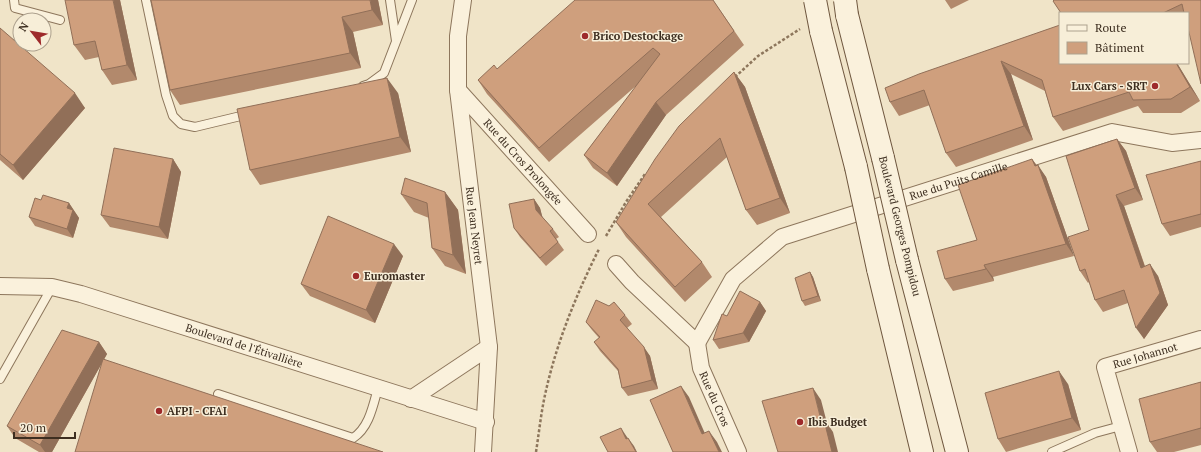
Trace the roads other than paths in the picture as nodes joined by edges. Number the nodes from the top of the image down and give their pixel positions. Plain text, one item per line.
1 (14, 0) edge
2 (146, 0) edge
3 (390, 0) edge
4 (412, 0) edge
5 (463, 0) edge
6 (815, 0) edge
7 (846, 8) edge
8 (60, 20) dead end
9 (396, 44) junction
10 (354, 88) edge
11 (458, 90) junction
12 (255, 112) edge
13 (1201, 140) edge
14 (588, 234) road end
15 (616, 264) road end
16 (0, 286) edge
17 (52, 287) junction
18 (1201, 339) edge
19 (697, 343) junction
20 (489, 347) junction
21 (0, 379) edge
22 (378, 388) junction
23 (218, 394) dead end
24 (411, 399) junction
25 (486, 422) junction
26 (1121, 426) junction
27 (918, 447) edge
28 (483, 452) edge
29 (738, 452) edge
30 (957, 452) edge
31 (1052, 452) edge
32 (1128, 452) edge

1 - 8 lane
2 - 12 lane
3 - 9 lane
4 - 9 lane
5 - 11 street, Rue Jean Neyret
6 - 27 main road, bridge
7 - 30 main road, Boulevard Georges Pompidou, bridge
9 - 10 lane
11 - 14 street, Rue du Cros Prolongée
11 - 20 street, Rue Jean Neyret
13 - 19 street, Rue du Puits Camille
15 - 19 street
16 - 17 street, Boulevard de l'Étivallière
17 - 21 lane
17 - 22 street, Boulevard de l'Étivallière
18 - 26 street, Rue Johannot
19 - 29 street, Rue du Cros
20 - 24 street
20 - 25 street, Rue Jean Neyret
22 - 23 lane
22 - 24 street, Boulevard de l'Étivallière
24 - 25 street, Boulevard de l'Étivallière
25 - 28 street, Rue Jean Neyret
26 - 31 lane
26 - 32 street, Rue Johannot

